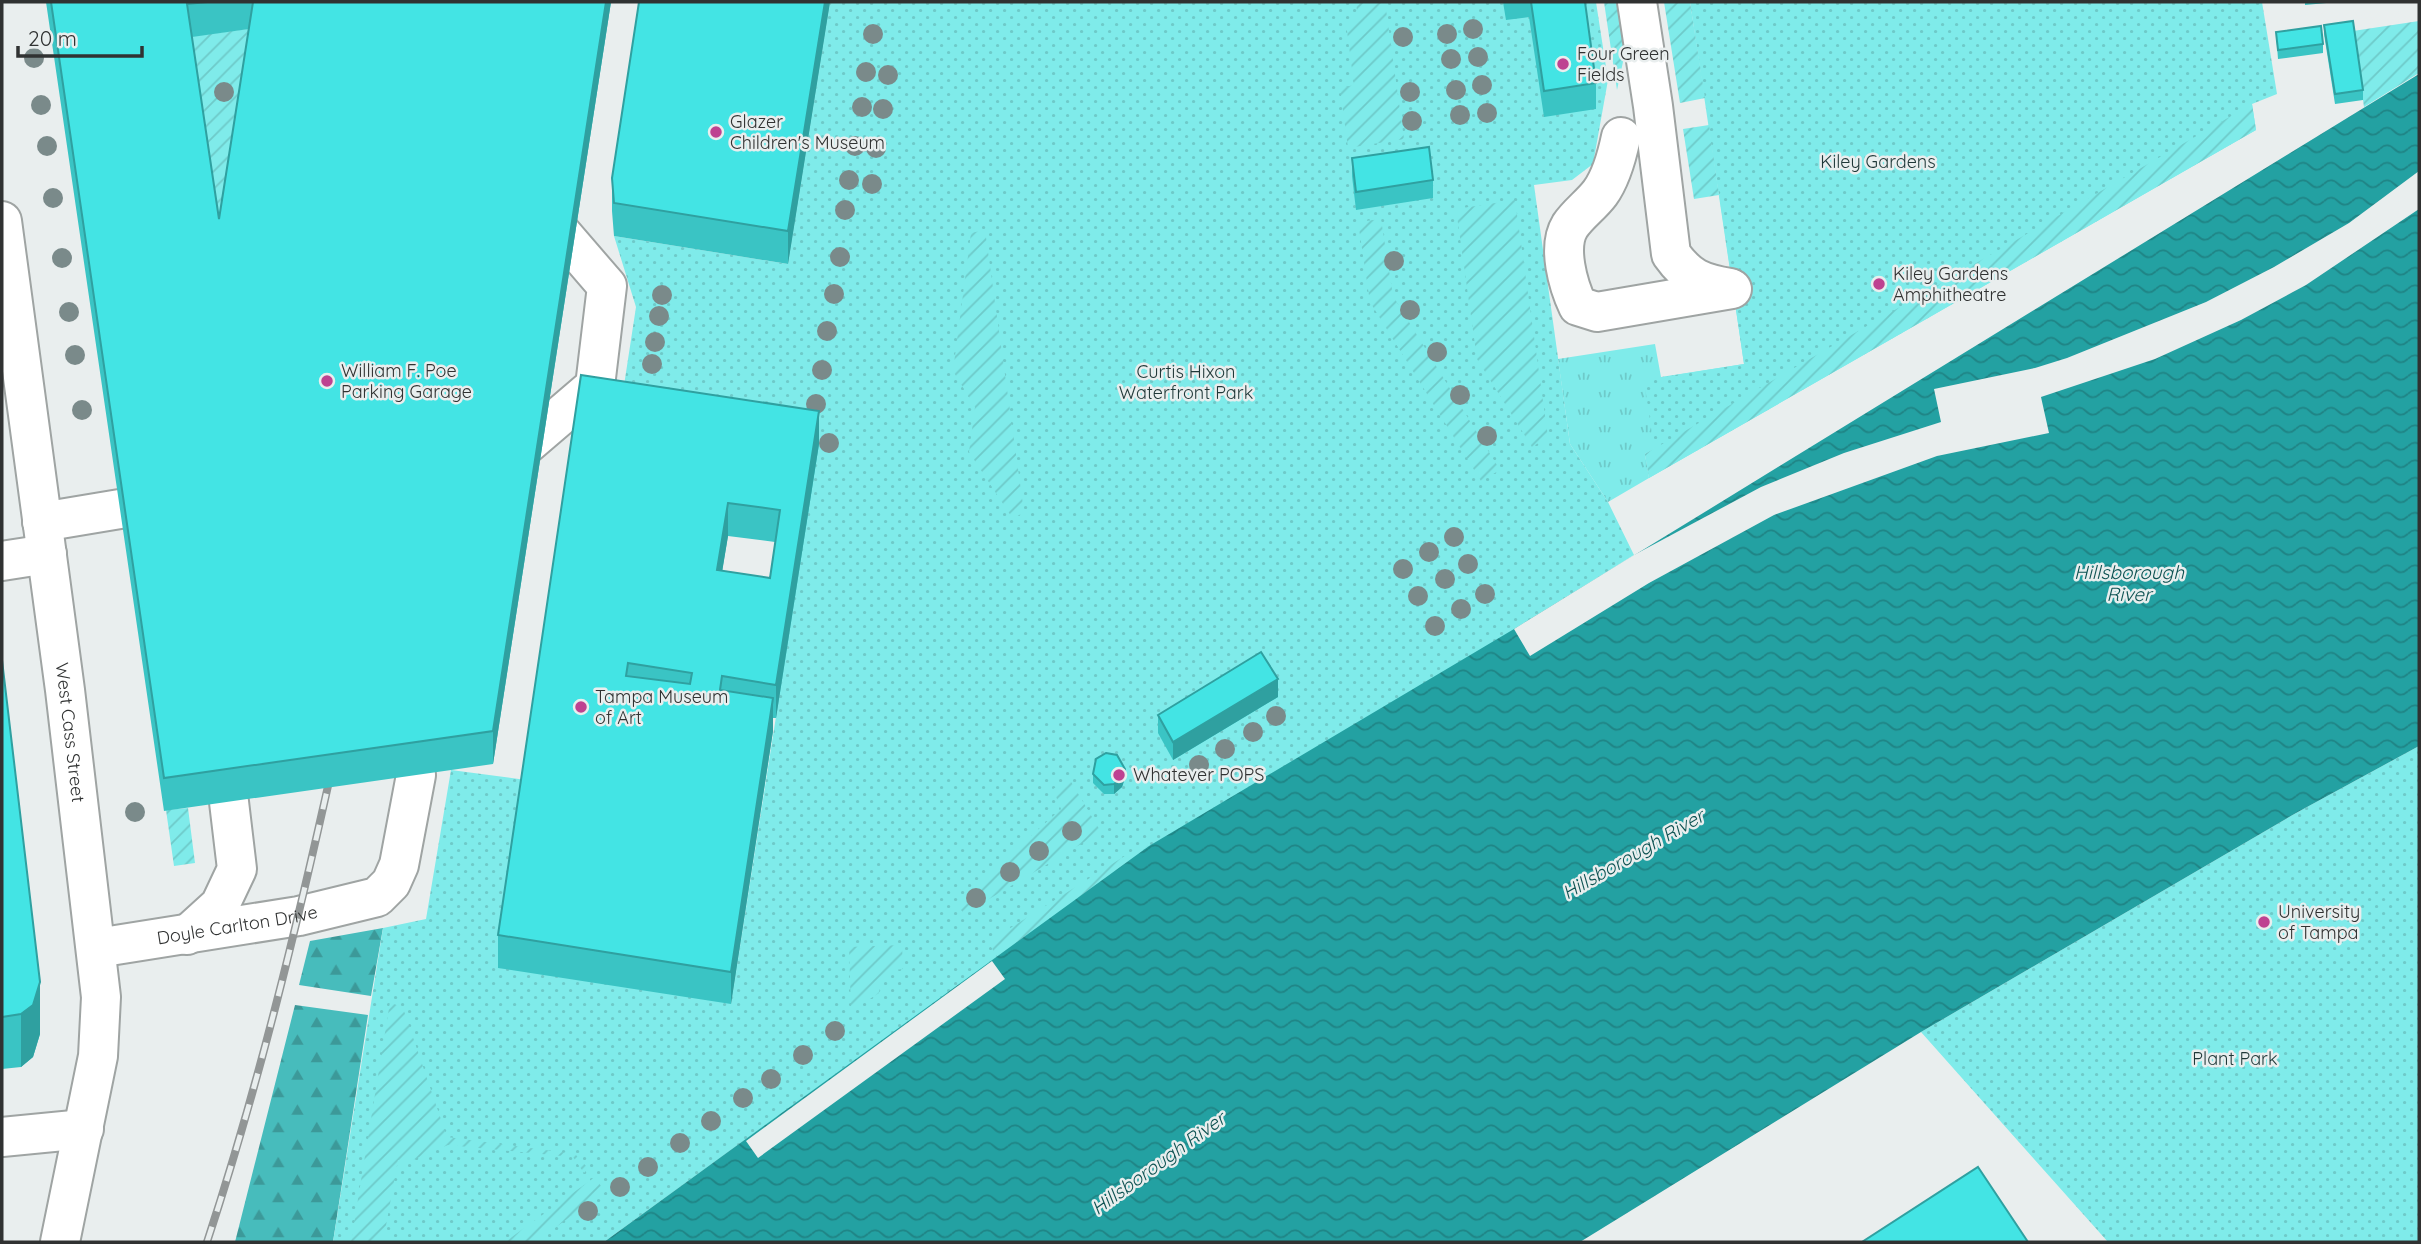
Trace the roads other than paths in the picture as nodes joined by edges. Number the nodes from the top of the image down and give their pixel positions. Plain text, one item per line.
1 (1637, 2) edge
2 (1621, 137) dead end
3 (513, 177) edge
4 (2, 221) edge
5 (475, 488) edge
6 (120, 509) edge
7 (45, 538) junction
8 (2, 561) edge
9 (416, 775) edge
10 (229, 802) edge
11 (237, 869) junction
12 (299, 916) junction
13 (187, 935) junction
14 (97, 948) junction
15 (84, 1129) junction
16 (2, 1137) edge
17 (60, 1242) edge

1 - 2 street
3 - 5 street
4 - 7 street, West Cass Street
6 - 7 street
7 - 8 street
7 - 14 street, West Cass Street
9 - 12 street, Doyle Carlton Drive
10 - 11 street
11 - 12 street
11 - 13 street
12 - 13 street, Doyle Carlton Drive
13 - 14 street, Doyle Carlton Drive
14 - 15 street, West Cass Street
15 - 16 street
15 - 17 street, West Cass Street

